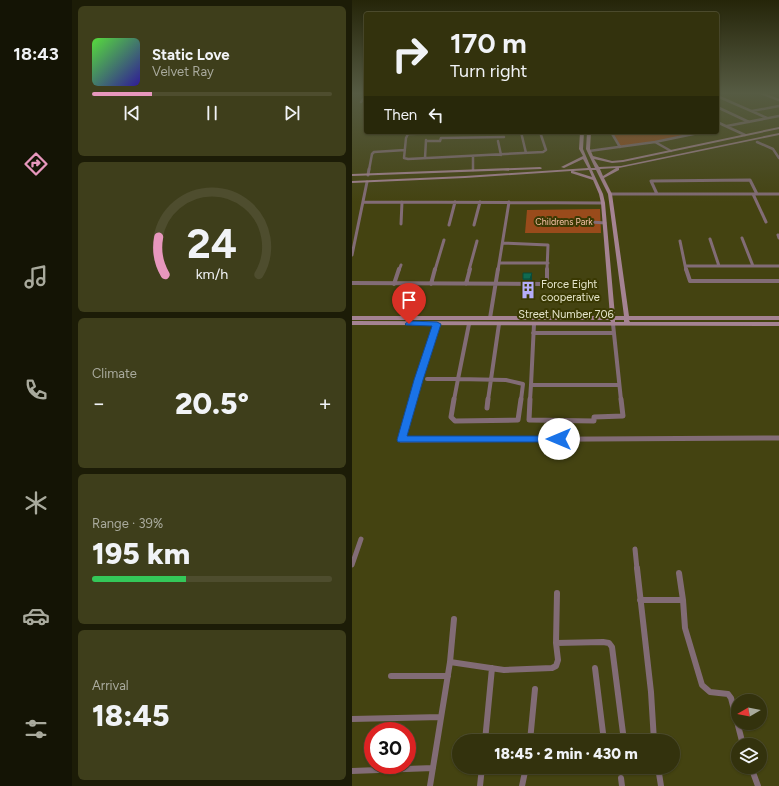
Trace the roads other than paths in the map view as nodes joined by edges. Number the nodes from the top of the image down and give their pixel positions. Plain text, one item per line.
1 (732, 129) edge
2 (779, 129) edge
3 (406, 134) edge
4 (426, 134) edge
5 (469, 134) edge
6 (521, 134) edge
7 (541, 134) edge
8 (582, 134) edge
9 (589, 134) edge
10 (613, 134) edge
11 (694, 134) edge
12 (690, 135) joint
13 (745, 135) junction
14 (779, 135) edge
15 (504, 137) dead end
16 (468, 138) junction
17 (426, 141) junction
18 (498, 142) dead end
19 (655, 142) junction
20 (757, 142) junction
21 (620, 147) junction
22 (686, 149) junction
23 (405, 150) junction
24 (589, 151) junction
25 (671, 151) junction
26 (526, 153) junction
27 (694, 153) junction
28 (501, 155) junction
29 (473, 156) junction
30 (584, 157) junction
31 (592, 157) junction
32 (425, 158) junction
33 (779, 158) edge
34 (597, 167) junction
35 (589, 168) junction
36 (565, 169) junction
37 (473, 170) junction
38 (368, 175) junction
39 (352, 176) edge
40 (602, 178) junction
41 (594, 179) junction
42 (352, 182) edge
43 (367, 182) junction
44 (610, 194) junction
45 (657, 194) junction
46 (753, 194) junction
47 (757, 194) junction
48 (779, 194) edge
49 (363, 202) junction
50 (402, 202) junction
51 (455, 202) junction
52 (480, 202) junction
53 (510, 202) junction
54 (603, 203) junction
55 (578, 221) dead end
56 (766, 222) dead end
57 (605, 223) junction
58 (401, 224) dead end
59 (449, 225) dead end
60 (474, 225) dead end
61 (742, 238) dead end
62 (710, 239) dead end
63 (444, 240) dead end
64 (477, 241) dead end
65 (680, 241) dead end
66 (503, 243) junction
67 (352, 255) edge
68 (499, 263) junction
69 (548, 263) junction
70 (401, 265) dead end
71 (686, 266) junction
72 (719, 266) junction
73 (753, 266) junction
74 (779, 266) edge
75 (779, 281) edge
76 (352, 283) edge
77 (394, 284) junction
78 (432, 284) junction
79 (466, 284) junction
80 (496, 284) junction
81 (352, 318) edge
82 (490, 318) junction
83 (613, 318) junction
84 (626, 318) junction
85 (779, 318) edge
86 (352, 323) edge
87 (437, 324) junction
88 (469, 324) junction
89 (498, 324) junction
90 (534, 324) junction
91 (572, 324) junction
92 (613, 324) junction
93 (627, 324) junction
94 (779, 324) edge
95 (533, 333) junction
96 (572, 333) junction
97 (613, 333) junction
98 (427, 379) dead end
99 (458, 379) junction
100 (490, 380) junction
101 (531, 385) junction
102 (619, 385) junction
103 (487, 408) dead end
104 (779, 438) edge
105 (361, 539) dead end
106 (635, 549) dead end
107 (352, 565) edge
108 (679, 573) dead end
109 (557, 593) dead end
110 (640, 600) junction
111 (683, 600) junction
112 (454, 619) dead end
113 (556, 643) junction
114 (450, 662) junction
115 (492, 668) junction
116 (595, 668) dead end
117 (391, 676) dead end
118 (448, 676) junction
119 (535, 689) dead end
120 (441, 717) junction
121 (352, 719) edge
122 (487, 734) edge
123 (531, 734) edge
124 (603, 734) edge
125 (623, 734) edge
126 (654, 734) edge
127 (741, 738) edge
128 (433, 768) junction
129 (352, 770) edge
130 (481, 774) edge
131 (525, 774) edge
132 (659, 774) edge
133 (754, 774) edge
134 (430, 786) edge
135 (480, 786) edge
136 (522, 786) edge
137 (662, 786) edge
138 (758, 786) edge

1 - 13 street
2 - 13 street
2 - 22 street
3 - 23 street
4 - 17 street
5 - 16 street
6 - 26 street
7 - 26 street
8 - 30 street
9 - 24 street
10 - 21 street
11 - 12 street
12 - 19 street
13 - 22 street
14 - 20 street
14 - 27 street
15 - 16 street
16 - 17 street
17 - 32 street
18 - 28 street
19 - 21 street
19 - 25 street
20 - 27 street
20 - 33 street
21 - 24 street
22 - 25 street
22 - 34 street
23 - 32 street
23 - 38 street
24 - 31 street
25 - 31 street
26 - 28 street
27 - 34 street
27 - 40 street
28 - 29 street
29 - 32 street
29 - 37 street
30 - 35 street
30 - 36 street
31 - 34 street
34 - 35 street
34 - 40 street
35 - 36 street
35 - 41 street
36 - 37 street
36 - 41 street
36 - 43 street
37 - 38 street
38 - 39 street
40 - 44 street
41 - 54 street
42 - 43 street
43 - 49 street
44 - 45 street
44 - 84 street
45 - 46 street
45 - 47 street
46 - 47 street
46 - 56 street
47 - 48 street
49 - 50 street
49 - 67 street
50 - 51 street
50 - 58 street
51 - 52 street
51 - 59 street
52 - 53 street
52 - 60 street
53 - 54 street
53 - 66 street
54 - 57 street
55 - 57 street
57 - 83 street
61 - 73 street
62 - 72 street
63 - 78 street
64 - 79 street
65 - 71 street
66 - 68 street
66 - 69 street
68 - 69 street
68 - 80 street
69 - 80 street
70 - 77 street
71 - 72 street
71 - 75 street
72 - 73 street
73 - 74 street
76 - 77 street
77 - 78 street
78 - 79 street
79 - 80 street
80 - 82 street
81 - 82 street
82 - 83 street
83 - 84 street
83 - 92 street
84 - 85 street
84 - 93 street
86 - 87 street, Street Number 706
87 - 88 street, Street Number 706
87 - 104 street
88 - 89 street, Street Number 706
88 - 99 street
89 - 90 street, Street Number 706
89 - 100 street
90 - 91 street, Street Number 706
90 - 95 street
91 - 92 street, Street Number 706
91 - 96 street
92 - 93 street, Street Number 706
92 - 97 street
93 - 94 street, Street Number 706
95 - 96 street
95 - 101 street
96 - 97 street
97 - 102 street
98 - 99 street
99 - 100 street
99 - 100 street
100 - 103 street
101 - 102 street
101 - 102 street
105 - 107 street
106 - 110 street
108 - 111 street
109 - 113 street
110 - 111 street
110 - 126 street
111 - 127 street
112 - 114 street
113 - 115 street
113 - 125 street
114 - 115 street
114 - 118 street
115 - 122 street
116 - 124 street
117 - 118 street
118 - 120 street
119 - 123 street
120 - 121 street
120 - 128 street
128 - 129 street
128 - 134 street
130 - 135 street
131 - 136 street
132 - 137 street
133 - 138 street

